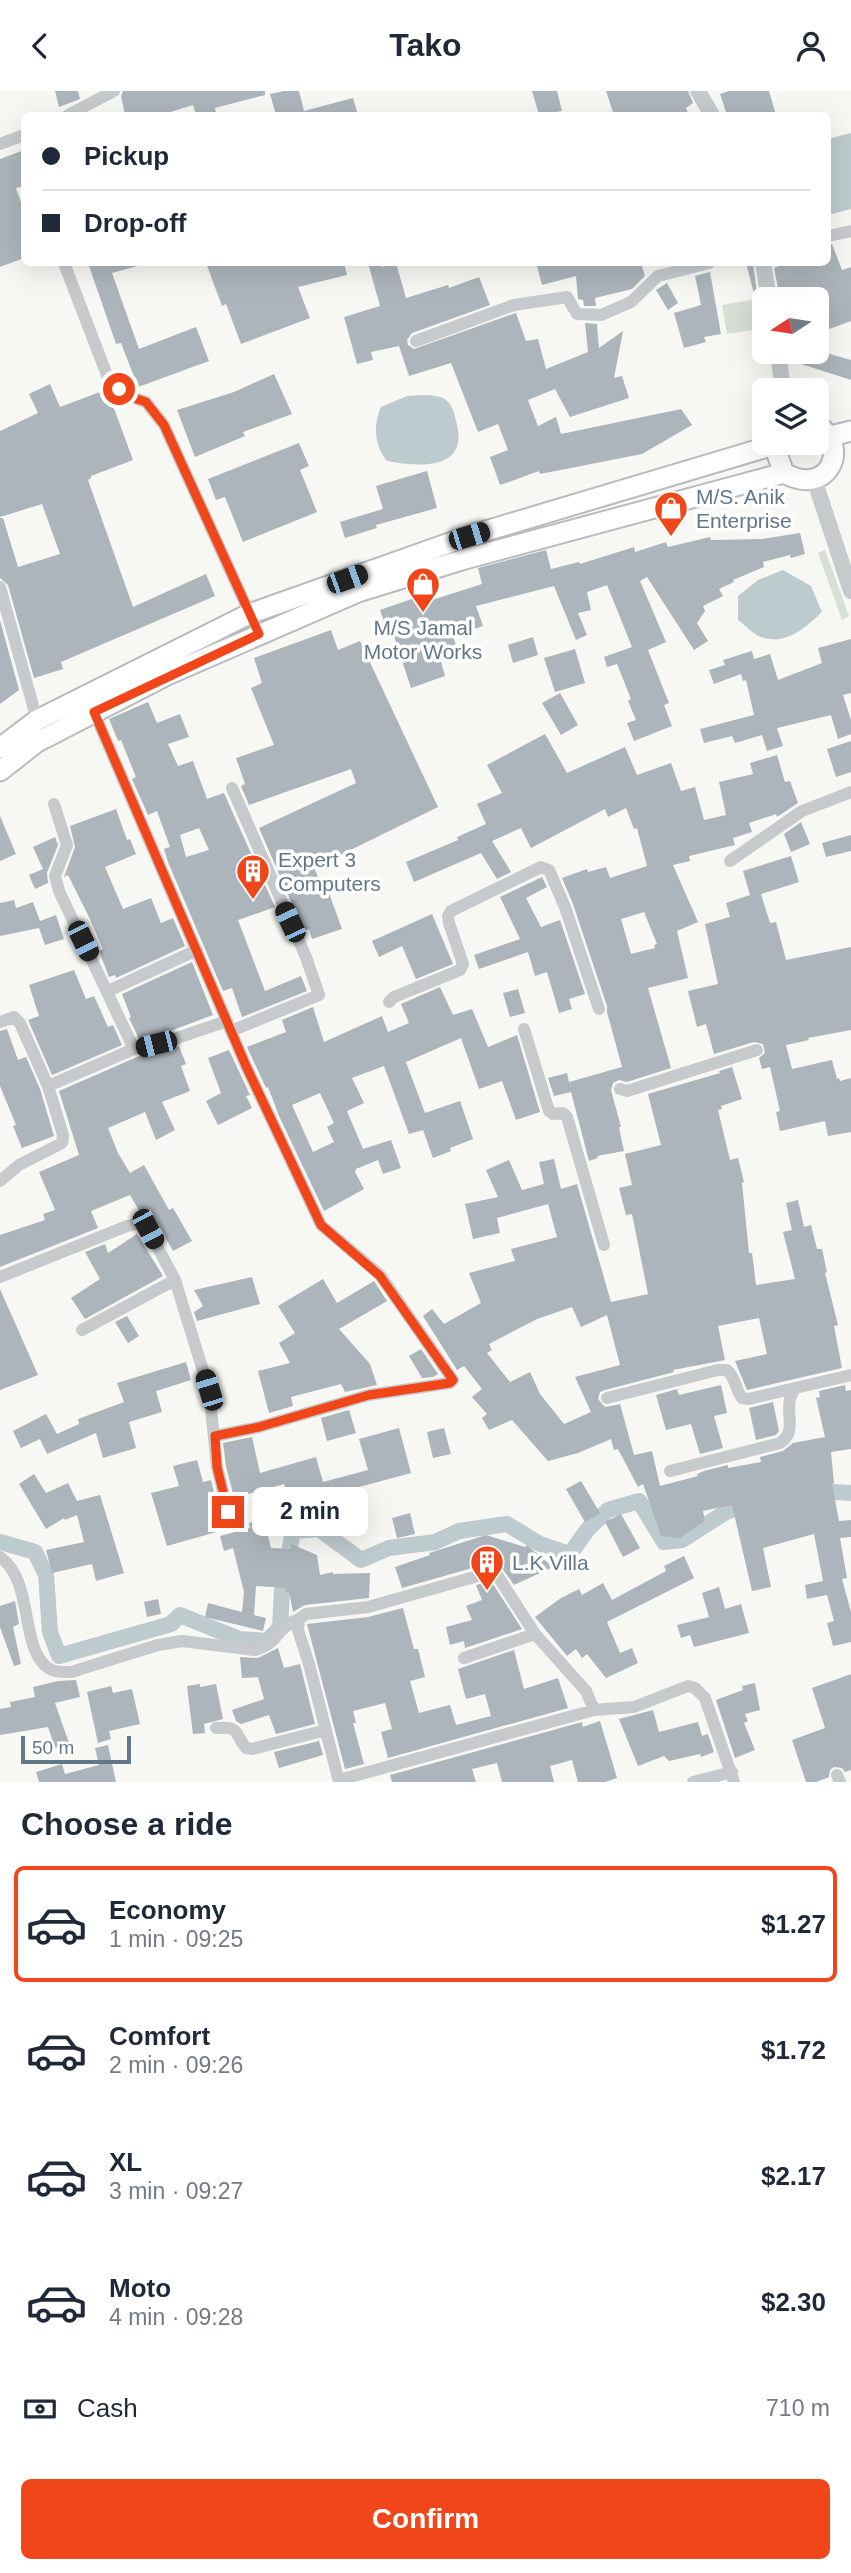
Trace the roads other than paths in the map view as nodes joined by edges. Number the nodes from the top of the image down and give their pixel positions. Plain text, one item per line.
1 (114, 91) edge
2 (698, 91) edge
3 (74, 112) edge
4 (710, 112) edge
5 (21, 136) edge
6 (0, 144) edge
7 (851, 231) edge
8 (831, 235) edge
9 (65, 266) edge
10 (697, 266) edge
11 (764, 266) edge
12 (767, 287) edge
13 (416, 341) dead end
14 (829, 430) edge
15 (851, 431) edge
16 (829, 441) edge
17 (752, 451) edge
18 (777, 455) edge
19 (842, 461) edge
20 (784, 473) junction
21 (814, 479) junction
22 (0, 587) edge
23 (851, 591) edge
24 (249, 614) junction
25 (259, 634) junction
26 (94, 712) junction
27 (37, 719) junction
28 (0, 748) edge
29 (0, 771) edge
30 (232, 788) dead end
31 (851, 792) edge
32 (54, 804) dead end
33 (730, 861) dead end
34 (197, 950) junction
35 (108, 991) junction
36 (388, 1002) dead end
37 (599, 1009) dead end
38 (0, 1021) edge
39 (229, 1026) junction
40 (524, 1029) dead end
41 (134, 1049) junction
42 (757, 1050) dead end
43 (48, 1086) junction
44 (620, 1089) dead end
45 (0, 1181) edge
46 (604, 1245) dead end
47 (0, 1277) edge
48 (175, 1280) junction
49 (82, 1330) dead end
50 (851, 1375) edge
51 (795, 1388) junction
52 (607, 1398) dead end
53 (215, 1436) junction
54 (670, 1471) dead end
55 (228, 1512) dead end
56 (0, 1557) edge
57 (299, 1619) junction
58 (536, 1634) junction
59 (464, 1658) dead end
60 (594, 1710) junction
61 (216, 1728) dead end
62 (326, 1730) junction
63 (733, 1777) edge
64 (339, 1781) edge
65 (693, 1782) edge

1 - 3 street
2 - 4 street
5 - 6 street
7 - 8 street
9 - 24 street
10 - 13 street
11 - 12 street
14 - 15 highway
16 - 19 highway
17 - 24 highway
18 - 20 highway
19 - 21 highway
20 - 21 highway
20 - 25 highway
21 - 23 street
22 - 27 street
24 - 25 street
24 - 27 highway
25 - 26 highway
26 - 29 highway
26 - 34 street
27 - 28 highway
30 - 39 street
31 - 33 street
32 - 35 street
34 - 35 street
34 - 39 street
35 - 41 street
36 - 37 street
38 - 43 street
39 - 41 street
39 - 53 street
40 - 46 street
41 - 43 street
42 - 44 street
43 - 45 street
47 - 48 street
48 - 49 street
48 - 53 street
50 - 51 street
51 - 52 street
51 - 54 street
53 - 55 street
56 - 57 street
57 - 58 street
57 - 62 street
58 - 59 street
58 - 60 street
60 - 63 street
60 - 64 street
61 - 62 street
62 - 64 street
63 - 65 street

